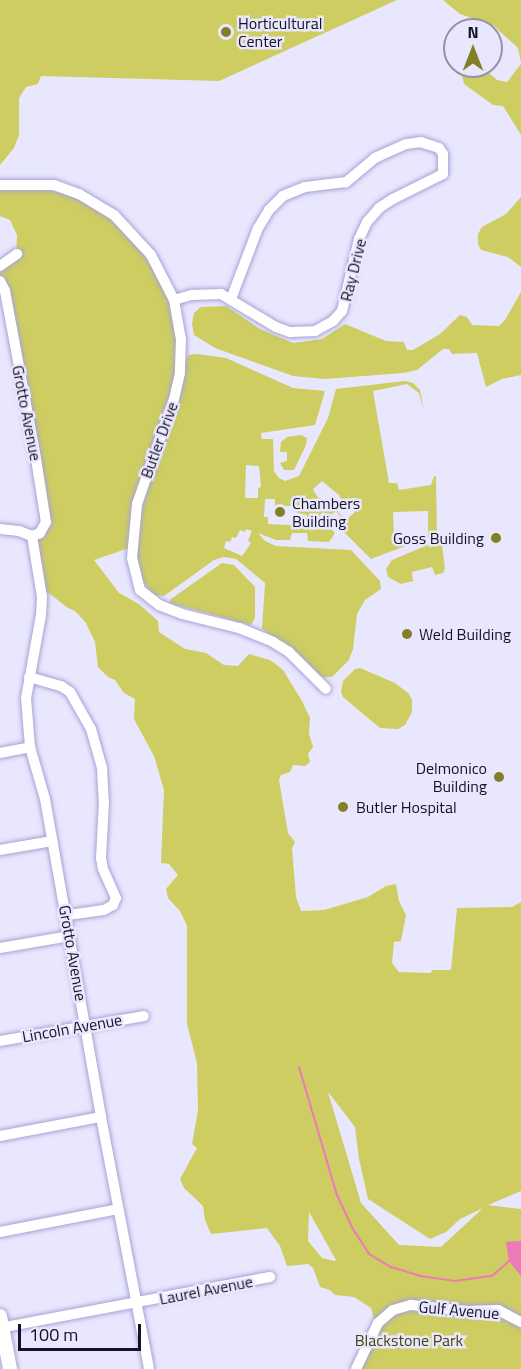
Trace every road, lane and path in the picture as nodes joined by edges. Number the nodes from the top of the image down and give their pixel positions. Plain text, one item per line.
1 (0, 185) edge
2 (17, 254) dead end
3 (0, 266) edge
4 (0, 281) edge
5 (231, 299) junction
6 (174, 300) junction
7 (0, 529) edge
8 (32, 537) junction
9 (29, 677) junction
10 (326, 689) dead end
11 (30, 747) junction
12 (0, 753) edge
13 (52, 841) junction
14 (0, 850) edge
15 (67, 915) junction
16 (70, 936) junction
17 (0, 948) edge
18 (144, 1016) dead end
19 (85, 1026) junction
20 (0, 1041) edge
21 (101, 1117) junction
22 (0, 1136) edge
23 (118, 1209) junction
24 (0, 1232) edge
25 (270, 1277) dead end
26 (137, 1303) junction
27 (521, 1322) edge
28 (1, 1324) edge
29 (10, 1369) edge
30 (148, 1369) edge
31 (357, 1369) edge

1 - 6 street, Butler Drive
2 - 3 street
4 - 8 street, Grotto Avenue
5 - 5 street, Ray Drive
5 - 6 street, Ray Drive
6 - 10 street, Butler Drive
7 - 8 street
8 - 9 street, Grotto Avenue
9 - 11 street, Grotto Avenue
9 - 15 street
11 - 12 street
11 - 13 street, Grotto Avenue
13 - 14 street
13 - 15 street, Grotto Avenue
15 - 16 street, Grotto Avenue
16 - 17 street
16 - 19 street, Grotto Avenue
18 - 19 street, Lincoln Avenue
19 - 20 street, Lincoln Avenue
19 - 21 street, Grotto Avenue
21 - 22 street
21 - 23 street, Grotto Avenue
23 - 24 street
23 - 26 street, Grotto Avenue
25 - 26 street, Laurel Avenue
26 - 28 street, Laurel Avenue
26 - 30 street, Grotto Avenue
27 - 31 street, Gulf Avenue
28 - 29 main road

